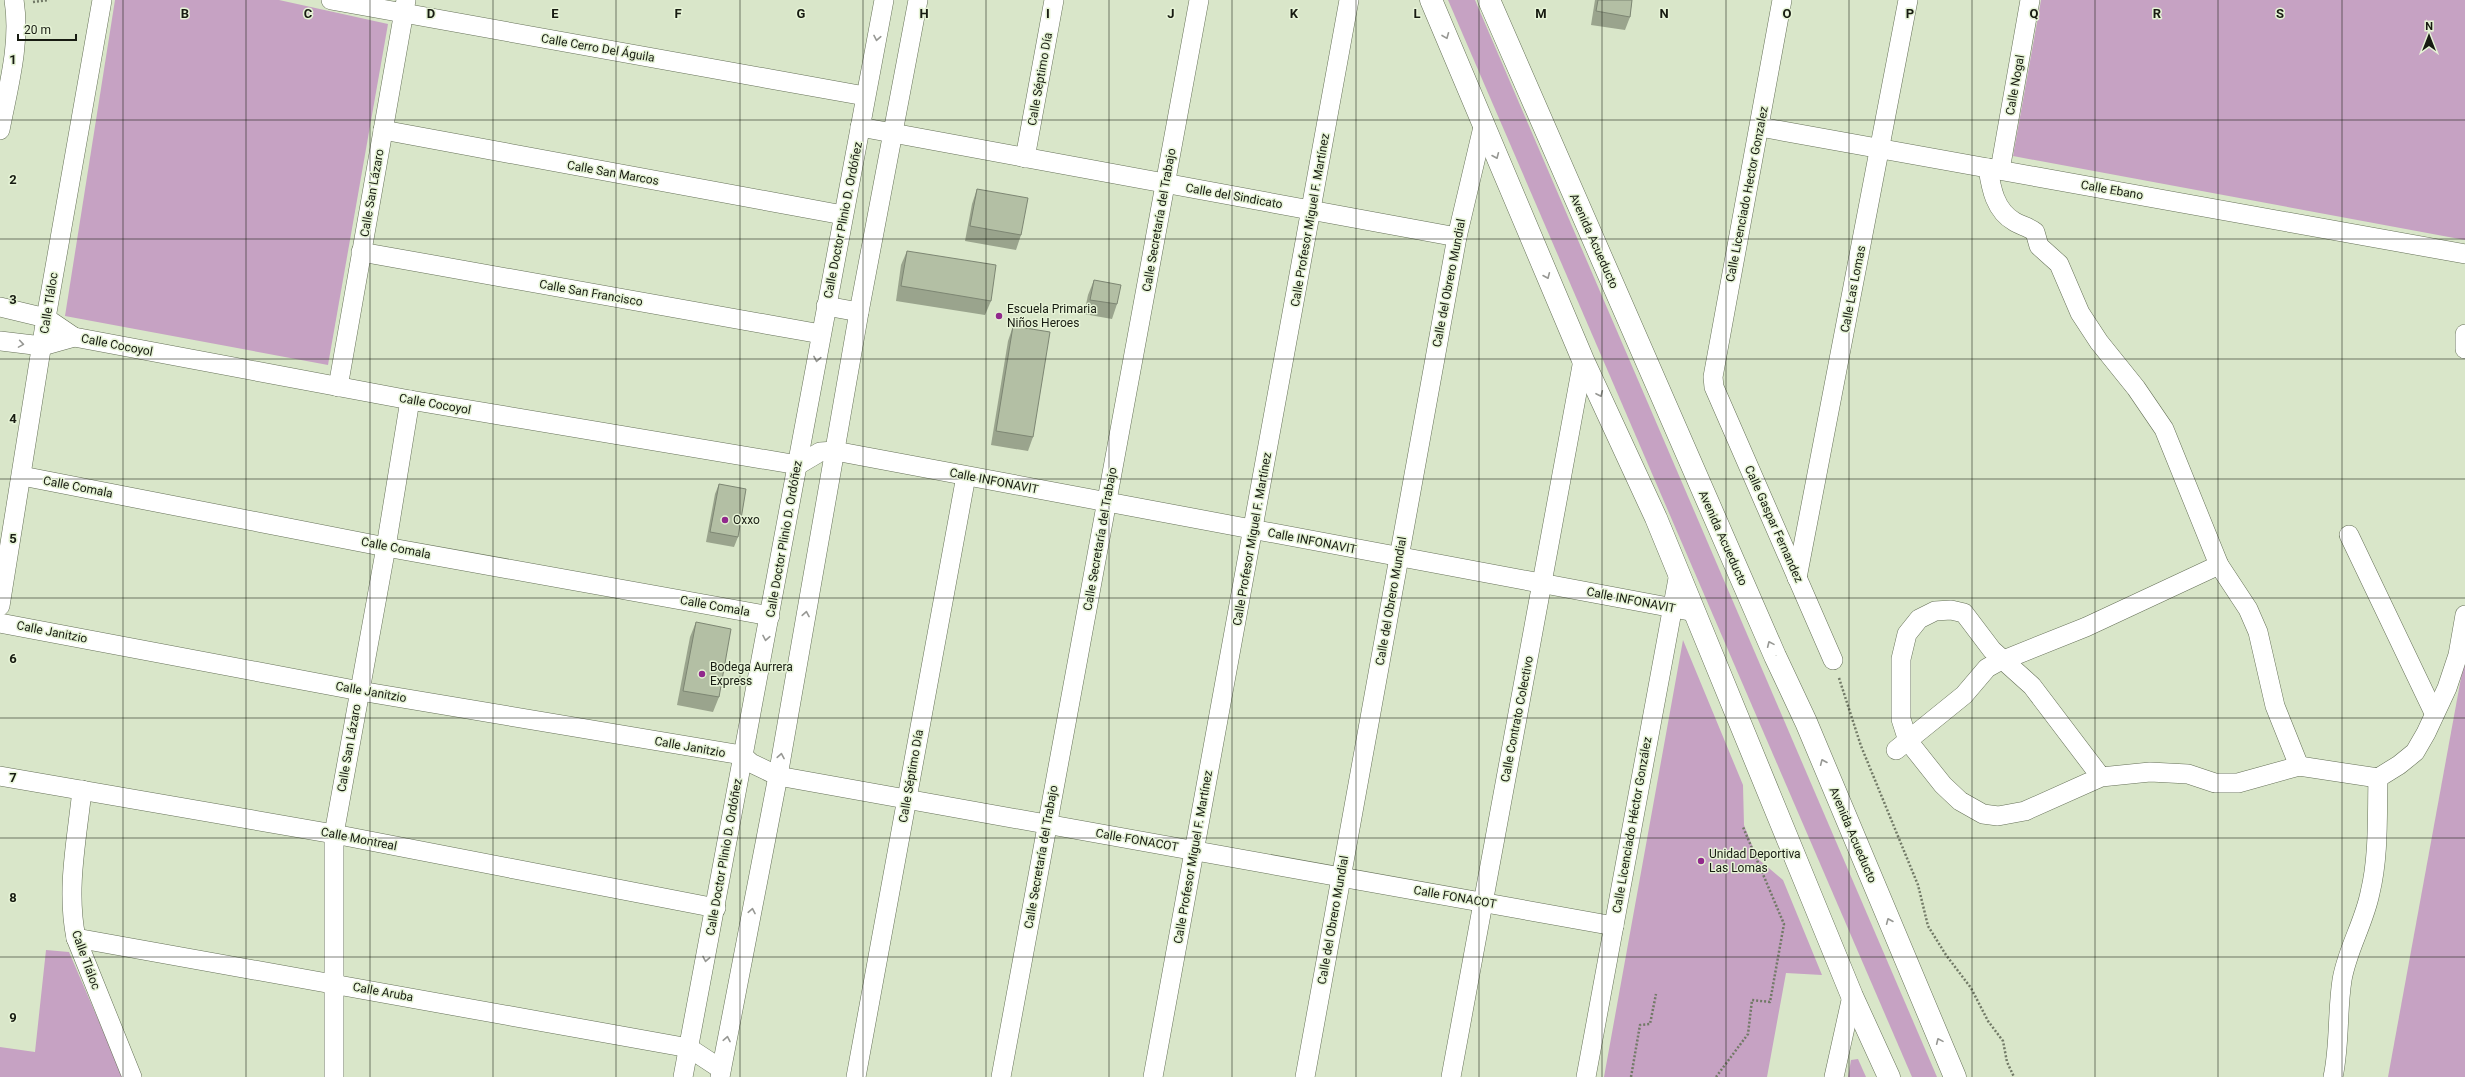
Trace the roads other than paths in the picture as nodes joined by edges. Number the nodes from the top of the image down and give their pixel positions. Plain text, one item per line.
1 (14, 0) edge
2 (102, 0) edge
3 (331, 0) edge
4 (884, 0) edge
5 (918, 0) edge
6 (1054, 0) edge
7 (1199, 0) edge
8 (1349, 0) edge
9 (1431, 0) edge
10 (1489, 0) edge
11 (1782, 0) edge
12 (1908, 0) edge
13 (2030, 0) edge
14 (405, 7) edge
15 (6, 70) edge
16 (865, 96) junction
17 (860, 127) junction
18 (1483, 127) junction
19 (1760, 127) junction
20 (0, 130) edge
21 (383, 130) junction
22 (894, 134) junction
23 (1881, 148) junction
24 (1025, 158) junction
25 (1994, 169) junction
26 (1166, 184) junction
27 (1312, 210) junction
28 (843, 215) junction
29 (1456, 237) junction
30 (361, 252) junction
31 (2465, 254) edge
32 (826, 306) junction
33 (0, 307) edge
34 (859, 312) junction
35 (46, 318) junction
36 (822, 334) junction
37 (2465, 334) edge
38 (74, 337) junction
39 (0, 341) edge
40 (42, 346) junction
41 (2465, 349) edge
42 (1583, 360) junction
43 (338, 387) junction
44 (1714, 387) joint
45 (410, 400) junction
46 (835, 452) junction
47 (798, 465) junction
48 (22, 476) junction
49 (966, 476) junction
50 (1107, 502) junction
51 (1254, 530) junction
52 (2349, 535) dead end
53 (386, 547) junction
54 (1399, 557) junction
55 (2219, 565) junction
56 (1679, 573) junction
57 (1798, 578) junction
58 (1542, 584) junction
59 (0, 606) edge
60 (1672, 608) junction
61 (1695, 612) junction
62 (2465, 615) edge
63 (770, 616) junction
64 (0, 623) edge
65 (1833, 660) road end
66 (2003, 660) junction
67 (360, 691) junction
68 (2434, 713) junction
69 (1902, 745) junction
70 (742, 755) junction
71 (2299, 766) junction
72 (0, 776) edge
73 (778, 776) junction
74 (2101, 777) junction
75 (2378, 778) junction
76 (82, 790) junction
77 (907, 799) junction
78 (1048, 824) junction
79 (334, 834) junction
80 (1195, 850) junction
81 (1341, 877) junction
82 (1483, 902) junction
83 (716, 908) junction
84 (1614, 926) junction
85 (76, 938) junction
86 (334, 983) junction
87 (1852, 996) junction
88 (688, 1048) junction
89 (721, 1073) edge
90 (132, 1077) edge
91 (334, 1077) edge
92 (683, 1077) edge
93 (856, 1077) edge
94 (1001, 1077) edge
95 (1153, 1077) edge
96 (1305, 1077) edge
97 (1451, 1077) edge
98 (1586, 1077) edge
99 (1834, 1077) edge
100 (1889, 1077) edge
101 (1955, 1077) edge
102 (2332, 1077) edge

1 - 15 street
2 - 35 street, Calle Tláloc
3 - 14 street, Calle Cerro Del Águila
4 -> 16 street, Calle Doctor Plinio D. Ordóñez
5 - 22 street
6 - 24 street, Calle Séptimo Día
7 - 26 street, Calle Secretaría del Trabajo
8 - 27 street, Calle Profesor Miguel F. Martínez
9 -> 18 main road
101 -> 10 main road, Avenida Acueducto
11 - 19 street, Calle Licenciado Hector Gonzalez
12 - 23 street, Calle Las Lomas
13 - 25 street, Calle Nogal
14 - 16 street, Calle Cerro Del Águila
14 - 21 street, Calle San Lázaro
15 - 20 street
16 - 17 street, Calle Doctor Plinio D. Ordóñez
17 - 22 street, Calle del Sindicato
17 - 28 street, Calle Doctor Plinio D. Ordóñez
18 - 29 street, Calle del Obrero Mundial
18 -> 42 main road
19 - 23 street, Calle Ebano
19 - 44 street, Calle Licenciado Hector Gonzalez
21 - 28 street, Calle San Marcos
21 - 30 street, Calle San Lázaro
22 - 24 street, Calle del Sindicato
22 - 34 street
23 - 25 street, Calle Ebano
23 - 57 street, Calle Las Lomas
24 - 26 street, Calle del Sindicato
25 - 31 street, Calle Ebano
25 - 55 street
26 - 27 street, Calle del Sindicato
26 - 50 street, Calle Secretaría del Trabajo
27 - 29 street, Calle del Sindicato
27 - 51 street, Calle Profesor Miguel F. Martínez
28 - 32 street, Calle Doctor Plinio D. Ordóñez
29 - 54 street, Calle del Obrero Mundial
30 - 36 street, Calle San Francisco
30 - 43 street, Calle San Lázaro
32 - 34 street
32 - 36 street, Calle Doctor Plinio D. Ordóñez
33 - 35 street
34 - 46 street
35 - 38 street, Calle Cocoyol
35 - 40 street, Calle Tláloc
36 -> 47 street, Calle Doctor Plinio D. Ordóñez
37 - 41 street
38 - 40 street, Calle Cocoyol
38 - 43 street, Calle Cocoyol
39 -> 40 street
40 - 48 street, Calle Tláloc
42 -> 56 main road
42 - 58 street, Calle Contrato Colectivo
43 - 45 street, Calle Cocoyol
44 - 57 street, Calle Gaspar Fernandez
45 - 47 street, Calle Cocoyol
45 - 53 street, Calle San Lázaro
46 - 47 street, Calle INFONAVIT
46 - 49 street, Calle INFONAVIT
73 -> 46 street
47 - 63 street, Calle Doctor Plinio D. Ordóñez
48 - 53 street, Calle Comala
48 - 59 street, Calle Tláloc
49 - 50 street, Calle INFONAVIT
49 - 77 street, Calle Séptimo Día
50 - 51 street, Calle INFONAVIT
50 - 78 street, Calle Secretaría del Trabajo
51 - 54 street, Calle INFONAVIT
51 - 80 street, Calle Profesor Miguel F. Martínez
52 - 68 street
53 - 63 street, Calle Comala
53 - 67 street, Calle San Lázaro
54 - 58 street, Calle INFONAVIT
54 - 81 street, Calle del Obrero Mundial
55 - 66 street
55 - 71 street
56 - 60 street, Calle Licenciado Héctor González
56 - 61 main road
57 - 65 street, Calle Gaspar Fernandez
58 - 60 street, Calle INFONAVIT
58 - 82 street, Calle Contrato Colectivo
60 - 61 street, Calle INFONAVIT
60 - 84 street, Calle Licenciado Héctor González
61 - 87 main road
62 - 68 street
63 -> 70 street, Calle Doctor Plinio D. Ordóñez
64 - 67 street, Calle Janitzio
66 - 69 street
66 - 69 street
66 - 74 street
67 - 70 street, Calle Janitzio
67 - 79 street, Calle San Lázaro
68 - 75 street
69 - 74 street
70 - 73 street, Calle FONACOT
70 - 83 street, Calle Doctor Plinio D. Ordóñez
71 - 74 street
71 - 75 street
72 - 76 street, Calle Montreal
73 - 77 street, Calle FONACOT
89 -> 73 street
75 - 102 street
76 - 79 street, Calle Montreal
76 - 85 street, Calle Tláloc
77 - 78 street, Calle FONACOT
77 - 93 street, Calle Séptimo Día
78 - 80 street, Calle FONACOT
78 - 94 street, Calle Secretaría del Trabajo
79 - 83 street, Calle Montreal
79 - 86 street, Calle San Lázaro
80 - 81 street, Calle FONACOT
80 - 95 street, Calle Profesor Miguel F. Martínez
81 - 82 street, Calle FONACOT
81 - 96 street, Calle del Obrero Mundial
82 - 84 street, Calle FONACOT
82 - 97 street, Calle Contrato Colectivo
83 -> 88 street, Calle Doctor Plinio D. Ordóñez
84 - 98 street, Calle Licenciado Héctor González
85 - 86 street, Calle Aruba
85 - 90 street, Calle Tláloc
86 - 88 street, Calle Aruba
86 - 91 street, Calle San Lázaro
87 - 99 street
87 - 100 main road
88 - 89 street
88 - 92 street, Calle Doctor Plinio D. Ordóñez

